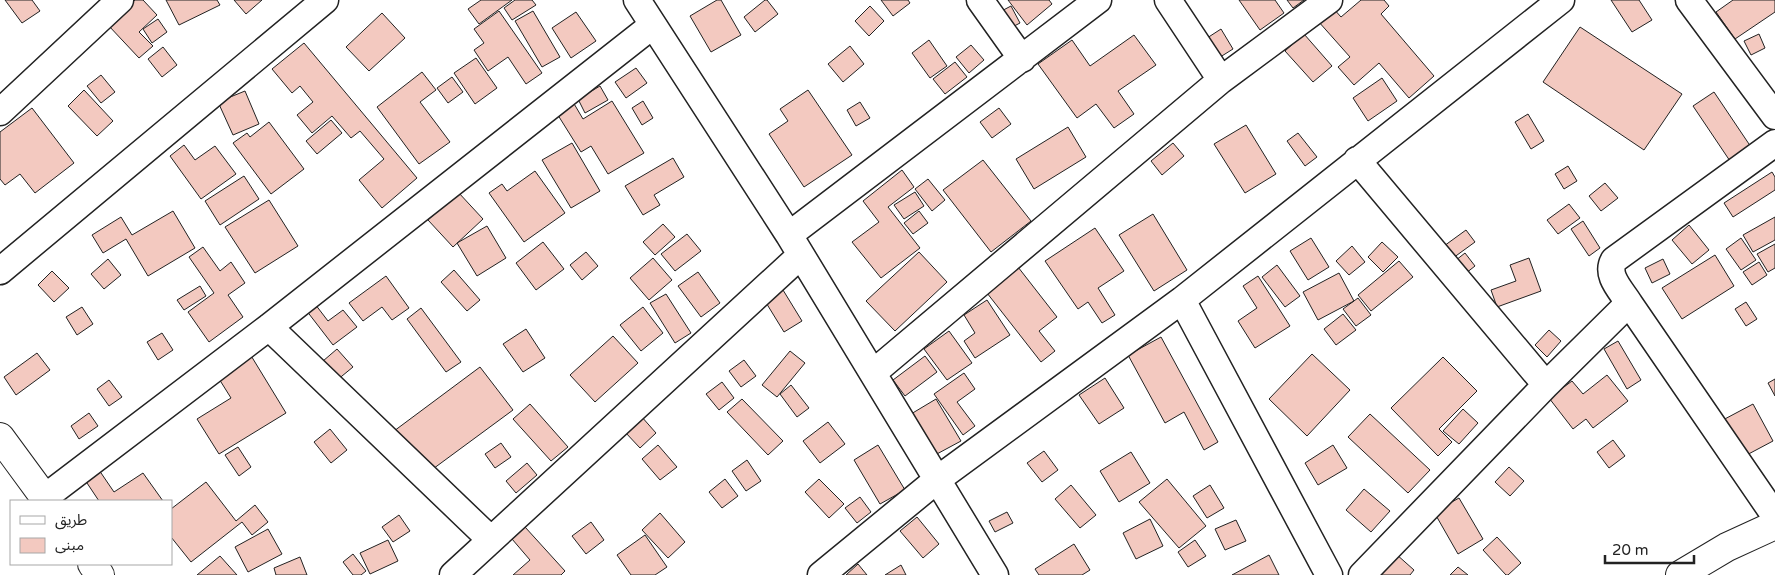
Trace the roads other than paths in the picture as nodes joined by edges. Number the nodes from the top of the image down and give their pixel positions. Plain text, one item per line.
1 (120, 0) edge
2 (325, 0) edge
3 (638, 0) edge
4 (980, 0) edge
5 (1098, 0) edge
6 (1168, 0) edge
7 (1330, 0) edge
8 (1561, 0) edge
9 (1697, 3) edge
10 (653, 25) junction
11 (1022, 59) junction
12 (1220, 80) junction
13 (0, 112) edge
14 (1775, 116) edge
15 (1775, 143) edge
16 (1357, 160) junction
17 (795, 245) junction
18 (0, 271) edge
19 (1182, 300) junction
20 (1629, 303) junction
21 (269, 327) junction
22 (873, 373) junction
23 (1546, 385) junction
24 (0, 436) edge
25 (938, 479) junction
26 (46, 499) edge
27 (1775, 516) edge
28 (1775, 525) edge
29 (491, 540) junction
30 (454, 575) edge
31 (821, 575) edge
32 (995, 575) edge
33 (1329, 575) edge
34 (1362, 575) edge
35 (1680, 575) edge

1 - 13 street
2 - 18 street
3 - 10 street
4 - 11 street
5 - 11 street
6 - 12 street
7 - 12 street
8 - 16 street
9 - 14 street
10 - 17 street
10 - 21 street
11 - 17 street
12 - 22 street
15 - 20 street
16 - 19 street
16 - 23 street
17 - 22 street
17 - 29 street
19 - 25 street
19 - 33 street
20 - 23 street
20 - 27 street
21 - 26 street
21 - 29 street
22 - 25 street
23 - 34 street
24 - 26 street
25 - 31 street
25 - 32 street
28 - 35 street
29 - 30 street

